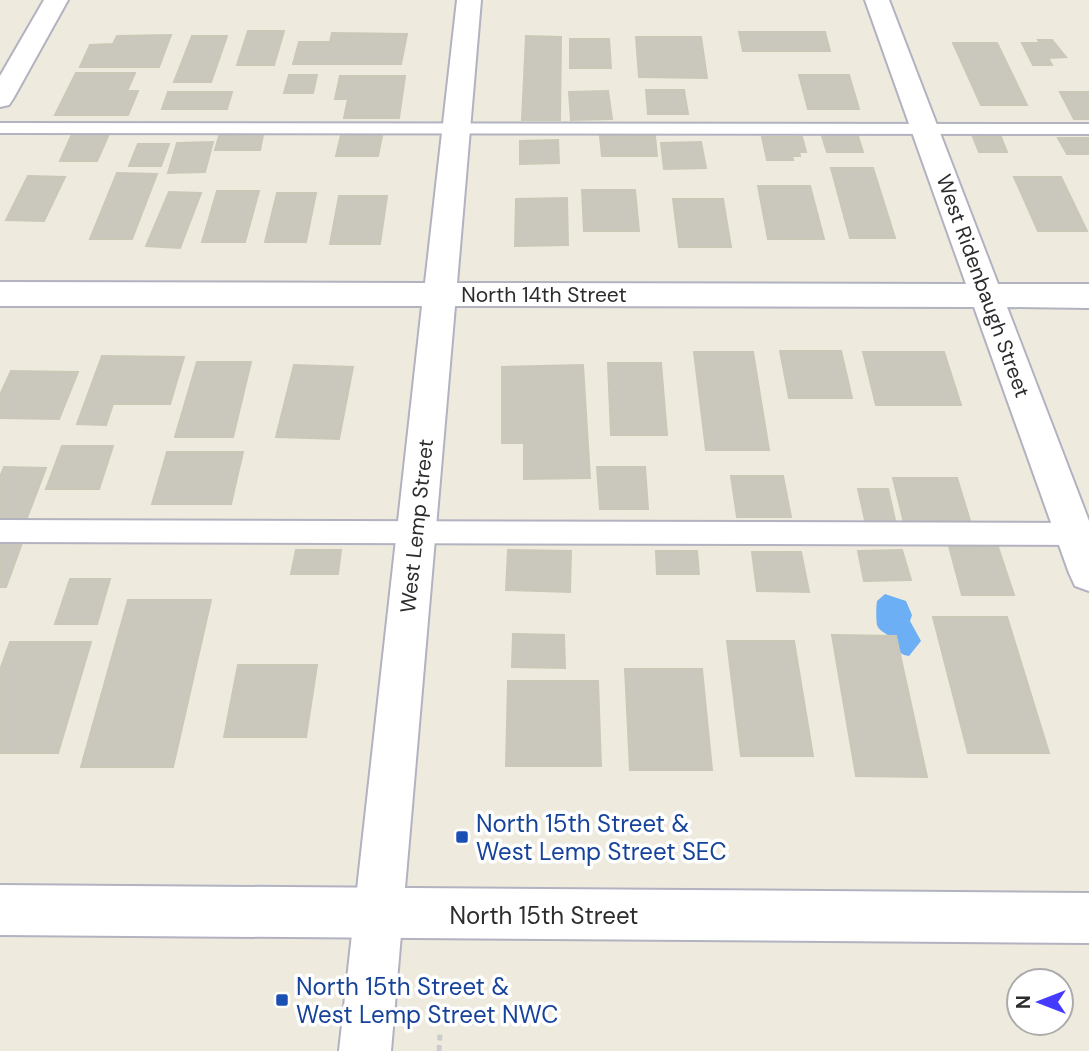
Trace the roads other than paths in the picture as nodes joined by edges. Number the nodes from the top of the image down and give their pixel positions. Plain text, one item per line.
1 (56, 0) edge
2 (469, 0) edge
3 (877, 0) edge
4 (0, 99) edge
5 (0, 128) edge
6 (457, 129) junction
7 (925, 129) junction
8 (1089, 129) edge
9 (0, 293) edge
10 (440, 295) junction
11 (987, 296) junction
12 (1089, 296) edge
13 (0, 531) edge
14 (417, 531) junction
15 (1082, 534) edge
16 (1089, 573) edge
17 (0, 910) edge
18 (379, 914) junction
19 (1089, 918) edge
20 (366, 1051) edge

1 - 4 street
2 - 6 street, West Lemp Street
3 - 7 street, West Ridenbaugh Street
5 - 6 lane
6 - 7 lane
6 - 10 street, West Lemp Street
7 - 8 lane
7 - 11 street, West Ridenbaugh Street
9 - 10 street, North 14th Street
10 - 11 street, North 14th Street
10 - 14 street, West Lemp Street
11 - 12 street, North 14th Street
11 - 15 street, West Ridenbaugh Street
13 - 14 lane
14 - 15 lane
14 - 18 street, West Lemp Street
15 - 16 street, West Ridenbaugh Street
17 - 18 street, North 15th Street
18 - 19 street, North 15th Street
18 - 20 street, West Lemp Street

